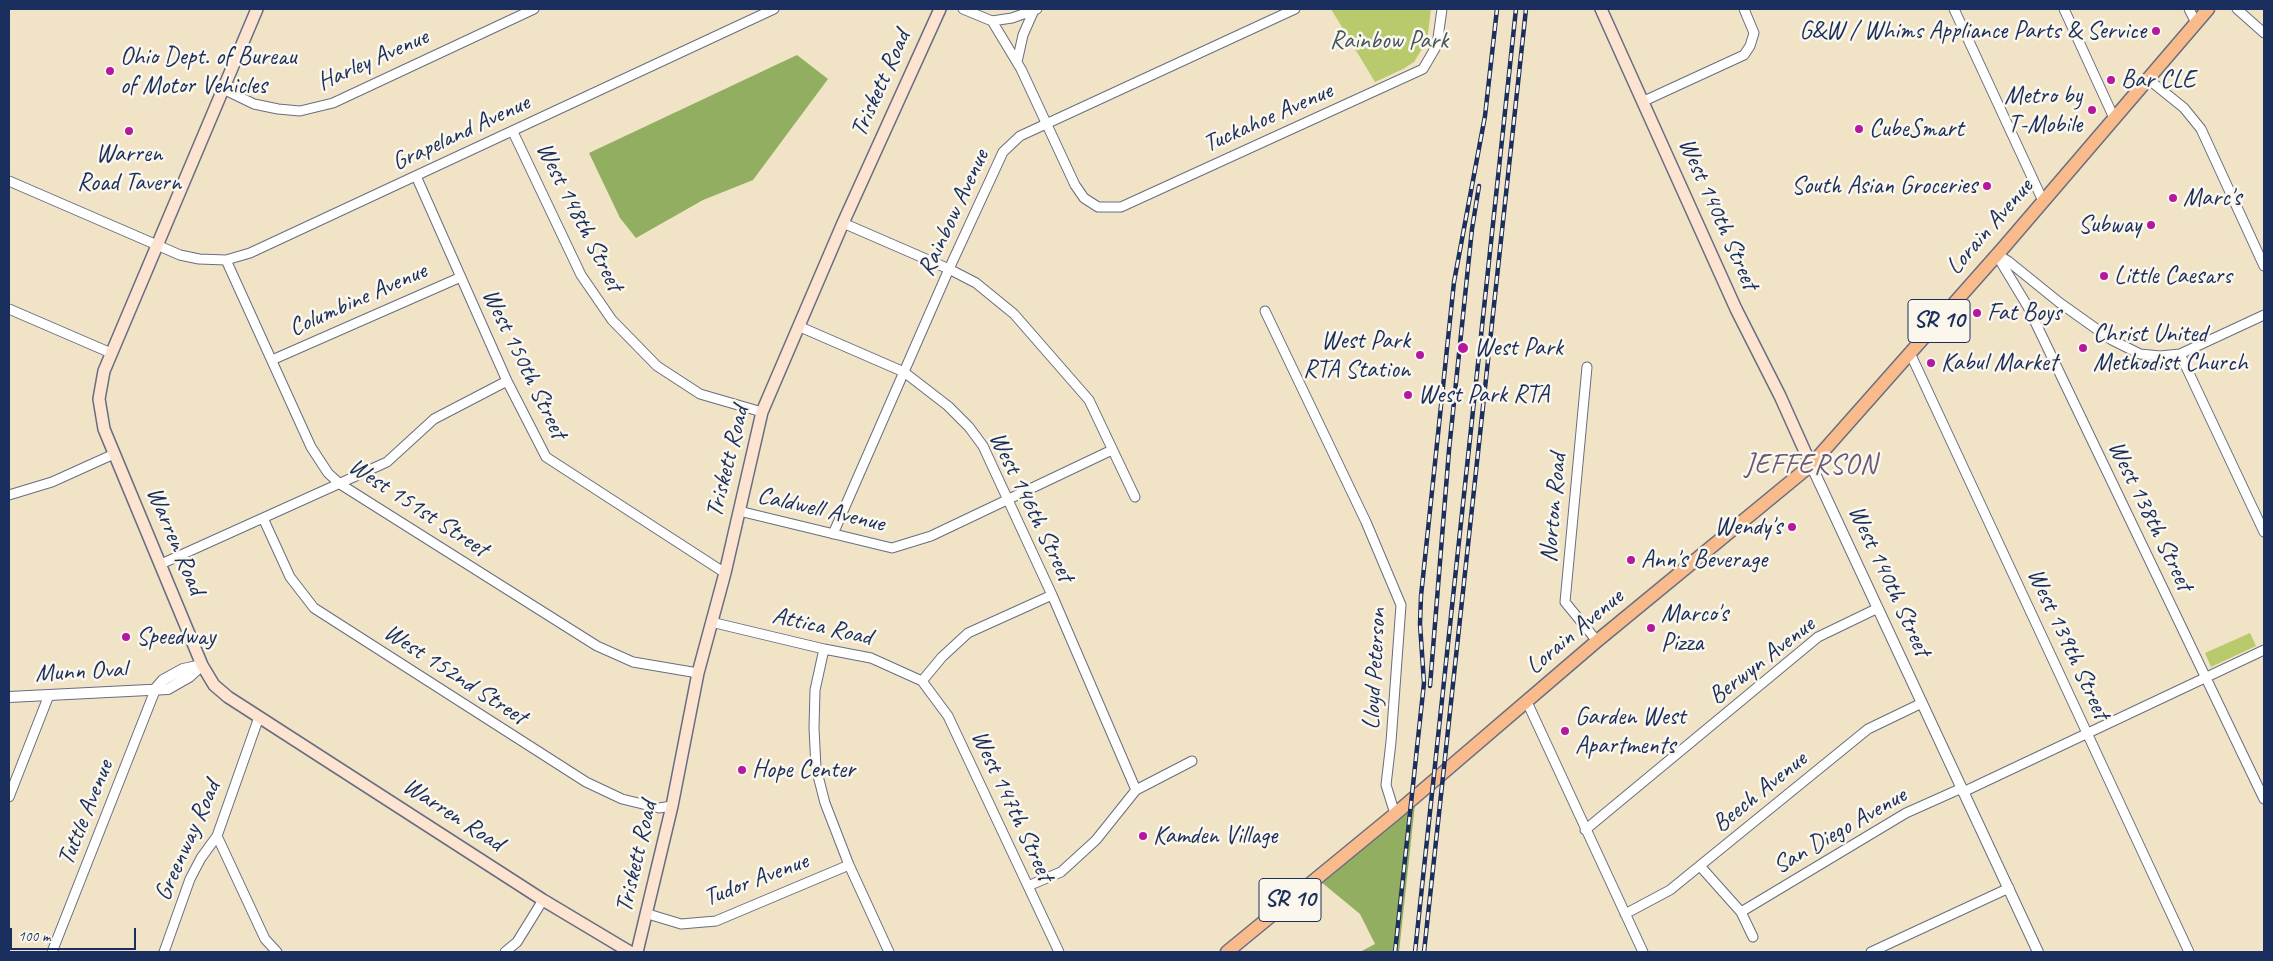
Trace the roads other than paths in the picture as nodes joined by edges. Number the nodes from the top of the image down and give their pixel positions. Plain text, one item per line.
1 (257, 9) edge
2 (534, 9) edge
3 (774, 9) edge
4 (940, 9) edge
5 (963, 9) edge
6 (1295, 9) edge
7 (1442, 9) edge
8 (1601, 9) edge
9 (1744, 9) edge
10 (1954, 9) edge
11 (2064, 9) edge
12 (2189, 9) edge
13 (2208, 9) edge
14 (2237, 9) edge
15 (1036, 10) edge
16 (992, 21) junction
17 (2196, 23) junction
18 (2264, 34) edge
19 (1017, 62) junction
20 (2148, 79) junction
21 (223, 89) junction
22 (1644, 101) junction
23 (2114, 118) junction
24 (1046, 123) junction
25 (513, 132) junction
26 (416, 176) junction
27 (9, 181) edge
28 (2043, 200) junction
29 (843, 224) junction
30 (158, 245) junction
31 (1996, 254) junction
32 (226, 260) junction
33 (2264, 266) edge
34 (949, 269) junction
35 (461, 277) junction
36 (9, 309) edge
37 (1265, 311) dead end
38 (2264, 314) edge
39 (798, 326) junction
40 (1910, 353) junction
41 (111, 354) junction
42 (2180, 354) junction
43 (272, 360) junction
44 (1587, 368) dead end
45 (904, 372) junction
46 (507, 381) junction
47 (762, 412) junction
48 (1112, 450) junction
49 (114, 454) junction
50 (1811, 465) junction
51 (340, 484) junction
52 (9, 495) edge
53 (1135, 497) dead end
54 (1008, 500) junction
55 (739, 511) junction
56 (263, 518) junction
57 (2264, 532) edge
58 (833, 534) junction
59 (161, 564) junction
60 (725, 573) junction
61 (1052, 595) junction
62 (1876, 609) junction
63 (710, 622) junction
64 (1597, 641) junction
65 (824, 649) junction
66 (2264, 650) edge
67 (202, 665) junction
68 (698, 673) junction
69 (2205, 677) junction
70 (922, 681) junction
71 (156, 688) junction
72 (50, 695) junction
73 (9, 697) edge
74 (1527, 702) junction
75 (1922, 703) junction
76 (259, 717) junction
77 (2087, 733) junction
78 (1192, 761) dead end
79 (1136, 790) junction
80 (1962, 790) junction
81 (9, 797) edge
82 (2264, 799) edge
83 (672, 806) junction
84 (1394, 814) junction
85 (1586, 830) junction
86 (217, 836) junction
87 (849, 865) junction
88 (1700, 866) junction
89 (1028, 886) junction
90 (2009, 888) junction
91 (543, 900) junction
92 (1741, 912) junction
93 (648, 914) junction
94 (1625, 914) junction
95 (1753, 937) dead end
96 (52, 952) edge
97 (164, 952) edge
98 (277, 952) edge
99 (505, 952) edge
100 (630, 952) edge
101 (637, 952) edge
102 (888, 952) edge
103 (1059, 952) edge
104 (1227, 952) edge
105 (1643, 952) edge
106 (1871, 952) edge
107 (2038, 952) edge
108 (2189, 952) edge

1 - 21 main road, Warren Road
2 - 21 street, Harley Avenue
3 - 25 street, Grapeland Avenue
4 - 29 main road, Triskett Road
5 - 16 street
6 - 24 street, Rainbow Avenue
7 - 24 street, Tuckahoe Avenue
8 - 22 main road, West 140th Street
9 - 22 street
10 - 28 street
11 - 23 street
12 - 17 street
13 - 17 main road, Lorain Avenue / SR 10
14 - 18 street
15 - 16 street
15 - 19 street
16 - 19 street, Tuckahoe Avenue
17 - 20 main road, Lorain Avenue / SR 10
19 - 24 street, Tuckahoe Avenue
20 - 23 main road, Lorain Avenue / SR 10
20 - 33 street
21 - 30 main road, Warren Road
22 - 50 main road, West 140th Street
23 - 28 main road, Lorain Avenue / SR 10
24 - 34 street, Rainbow Avenue
25 - 26 street, Grapeland Avenue
25 - 47 street, West 148th Street
26 - 32 street, Grapeland Avenue
26 - 35 street, West 150th Street
27 - 30 street, Grapeland Avenue
28 - 31 main road, Lorain Avenue / SR 10
29 - 34 street
29 - 39 main road, Triskett Road
30 - 32 street, Grapeland Avenue
30 - 41 main road, Warren Road
31 - 40 main road, Lorain Avenue / SR 10
31 - 42 street
31 - 69 street, West 138th Street
32 - 43 street, West 151st Street
34 - 45 street, Rainbow Avenue
34 - 48 street
35 - 43 street, Columbine Avenue
35 - 46 street, West 150th Street
36 - 41 street
37 - 84 street, Lloyd Peterson
38 - 42 street
39 - 45 street, West 146th Street
39 - 47 main road, Triskett Road
40 - 50 main road, Lorain Avenue / SR 10
40 - 77 street, West 139th Street
41 - 49 main road, Warren Road
42 - 57 street
43 - 51 street, West 151st Street
44 - 64 street, Norton Road
45 - 54 street, West 146th Street
45 - 58 street, Rainbow Avenue
46 - 51 street
46 - 60 street, West 150th Street
47 - 55 main road, Triskett Road
48 - 53 street
48 - 54 street, Caldwell Avenue
49 - 52 street
49 - 59 main road, Warren Road
50 - 62 street, West 140th Street
50 - 64 main road, Lorain Avenue / SR 10
51 - 56 street
51 - 68 street, West 151st Street
54 - 58 street, Caldwell Avenue
54 - 61 street, West 146th Street
55 - 58 street, Caldwell Avenue
55 - 60 main road, Triskett Road
56 - 59 street
56 - 83 street, West 152nd Street
59 - 67 main road, Warren Road
60 - 63 main road, Triskett Road
61 - 70 street
61 - 79 street, West 146th Street
62 - 75 street, West 140th Street
62 - 85 street, Berwyn Avenue
63 - 65 street, Attica Road
63 - 68 main road, Triskett Road
64 - 74 main road, Lorain Avenue / SR 10
65 - 70 street, Attica Road
65 - 87 street
66 - 69 street, San Diego Avenue
67 - 71 street, Munn Oval
67 - 76 main road, Warren Road
68 - 83 main road, Triskett Road
69 - 77 street, San Diego Avenue
69 - 82 street, West 138th Street
70 - 89 street, West 147th Street
71 - 72 street, Munn Oval
71 - 96 street, Tuttle Avenue
72 - 73 street, Munn Oval
72 - 81 street
74 - 84 main road, Lorain Avenue / SR 10
74 - 85 street
75 - 80 street, West 140th Street
75 - 88 street, Beech Avenue
76 - 86 street, Greenway Road
76 - 91 main road, Warren Road
77 - 80 street, San Diego Avenue
77 - 108 street, West 139th Street
78 - 79 street
79 - 89 street
80 - 90 street, West 140th Street
80 - 92 street, San Diego Avenue
83 - 93 main road, Triskett Road
84 - 104 main road, Lorain Avenue / SR 10
85 - 94 street
86 - 97 street, Greenway Road
86 - 98 street
87 - 93 street, Tudor Avenue
87 - 102 street
88 - 92 street
88 - 94 street, Beech Avenue
89 - 103 street, West 147th Street
90 - 106 street
90 - 107 street, West 140th Street
91 - 99 street
91 - 100 main road, Warren Road
92 - 95 street
93 - 101 main road, Triskett Road
94 - 105 street

